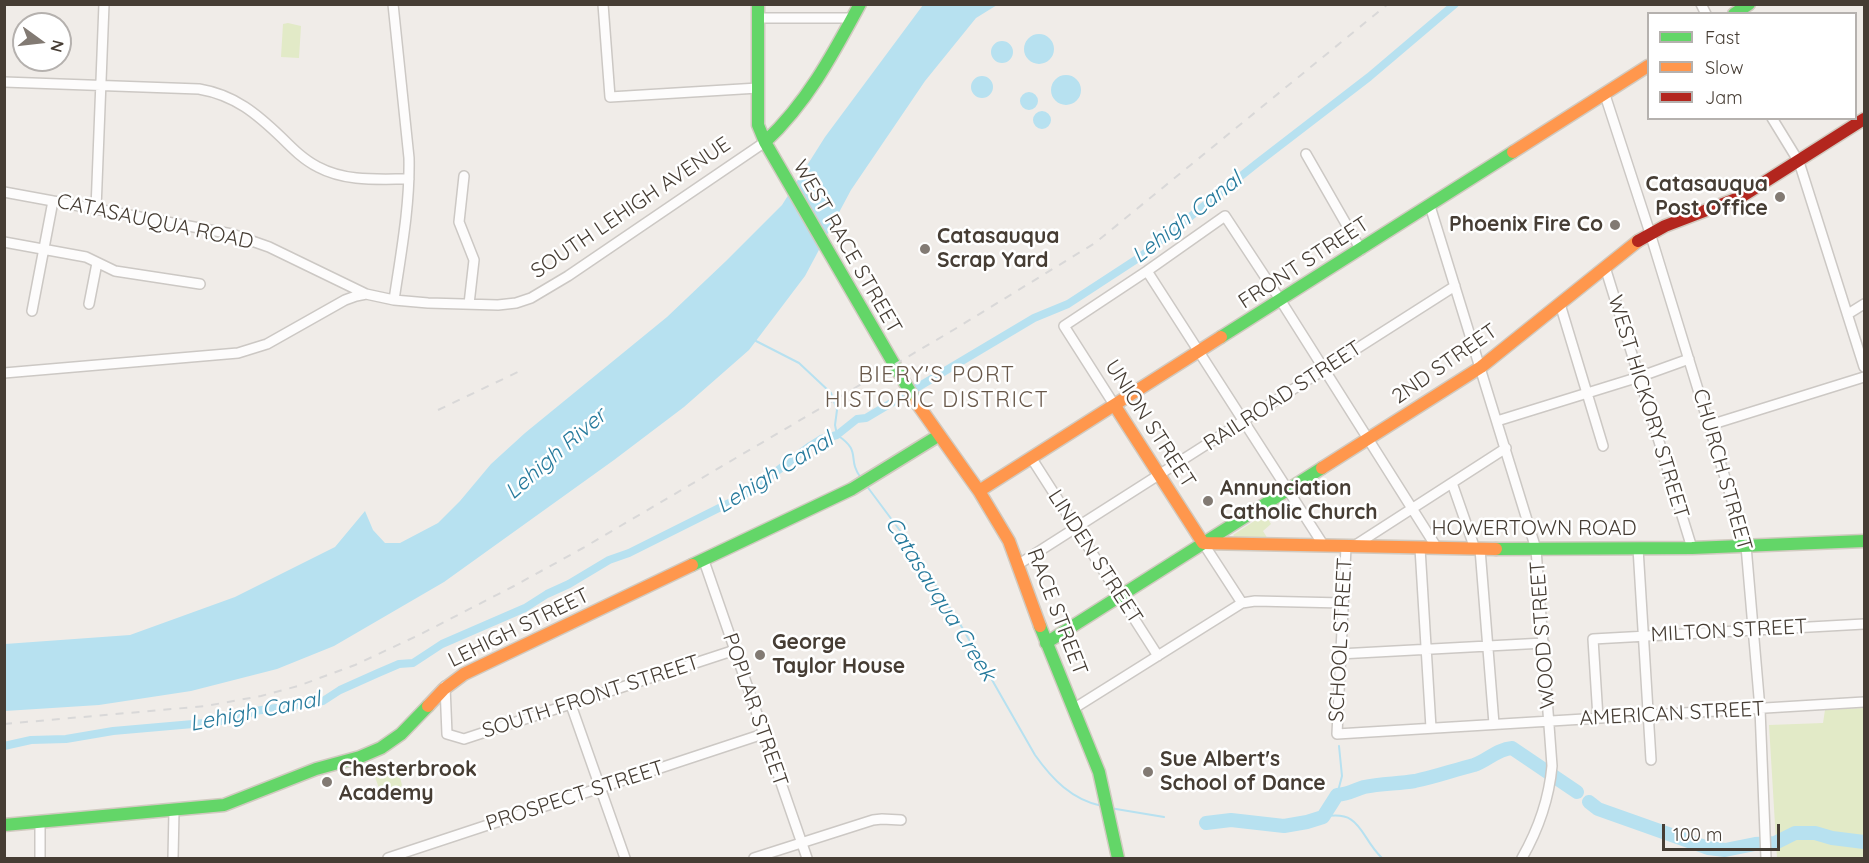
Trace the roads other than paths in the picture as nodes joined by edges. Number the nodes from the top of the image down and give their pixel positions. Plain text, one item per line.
1 (104, 4) edge
2 (393, 4) edge
3 (603, 4) edge
4 (758, 4) edge
5 (860, 4) edge
6 (758, 18) junction
7 (853, 18) junction
8 (1647, 67) edge
9 (4, 82) edge
10 (101, 87) junction
11 (758, 88) junction
12 (1605, 95) junction
13 (1864, 119) edge
14 (1773, 120) edge
15 (765, 142) junction
16 (1306, 154) dead end
17 (1799, 162) junction
18 (464, 176) dead end
19 (409, 179) junction
20 (4, 192) edge
21 (53, 201) junction
22 (1430, 206) junction
23 (96, 208) junction
24 (1650, 233) junction
25 (4, 242) edge
26 (43, 249) junction
27 (1361, 250) junction
28 (97, 263) junction
29 (1605, 267) junction
30 (1148, 271) junction
31 (200, 284) dead end
32 (1455, 286) junction
33 (366, 294) junction
34 (394, 300) junction
35 (1281, 301) junction
36 (89, 303) dead end
37 (469, 304) junction
38 (1560, 304) junction
39 (1864, 304) edge
40 (32, 311) dead end
41 (1848, 314) junction
42 (1200, 352) junction
43 (1689, 359) junction
44 (1480, 367) junction
45 (1864, 367) edge
46 (1325, 370) junction
47 (4, 373) edge
48 (1639, 377) junction
49 (1864, 377) edge
50 (1587, 393) junction
51 (914, 401) joint
52 (1115, 406) junction
53 (1244, 421) junction
54 (1497, 421) junction
55 (1710, 425) junction
56 (938, 436) junction
57 (1368, 439) junction
58 (1603, 446) dead end
59 (1506, 448) junction
60 (1032, 459) junction
61 (1159, 475) junction
62 (1452, 483) junction
63 (1288, 490) junction
64 (979, 491) junction
65 (1413, 509) junction
66 (1077, 528) junction
67 (1864, 541) edge
68 (1203, 543) junction
69 (1324, 546) junction
70 (1746, 546) junction
71 (1349, 547) junction
72 (1420, 548) junction
73 (1437, 548) junction
74 (1692, 548) junction
75 (1477, 549) junction
76 (1536, 549) junction
77 (1638, 549) junction
78 (704, 561) junction
79 (1019, 564) junction
80 (1121, 596) junction
81 (1242, 603) junction
82 (1342, 603) junction
83 (1864, 624) edge
84 (1754, 630) junction
85 (1644, 636) junction
86 (1544, 643) junction
87 (1046, 644) junction
88 (1487, 646) junction
89 (735, 650) junction
90 (1426, 650) junction
91 (1339, 654) junction
92 (1158, 656) junction
93 (446, 686) junction
94 (1864, 702) edge
95 (571, 705) junction
96 (1073, 709) junction
97 (1760, 709) junction
98 (1648, 715) junction
99 (1598, 718) junction
100 (1550, 721) junction
101 (1494, 724) junction
102 (1431, 728) junction
103 (763, 734) junction
104 (1336, 734) joint
105 (1651, 760) dead end
106 (600, 788) junction
107 (174, 811) junction
108 (901, 820) dead end
109 (40, 823) junction
110 (4, 825) edge
111 (801, 843) junction
112 (1766, 854) edge
113 (40, 858) edge
114 (173, 858) edge
115 (388, 858) edge
116 (625, 858) edge
117 (754, 858) edge
118 (807, 858) edge
119 (1118, 858) edge
120 (1522, 858) edge

1 - 10 street
2 - 19 street
3 - 11 street
4 - 6 main road, WEST RACE STREET
5 - 7 main road, SOUTH LEHIGH AVENUE
6 - 7 street
6 - 11 main road, WEST RACE STREET
7 - 15 main road, SOUTH LEHIGH AVENUE
8 - 12 main road, FRONT STREET
9 - 10 street
10 - 19 street
10 - 23 street
11 - 15 main road, WEST RACE STREET
12 - 22 main road, FRONT STREET
12 - 24 street, CHURCH STREET
13 - 17 main road, 2ND STREET
14 - 17 street
15 - 37 street, SOUTH LEHIGH AVENUE
15 - 51 main road, WEST RACE STREET
16 - 27 street
17 - 24 main road, 2ND STREET
17 - 41 street
18 - 37 street
19 - 34 street
20 - 21 street, CATASAUQUA ROAD
21 - 23 street, CATASAUQUA ROAD
21 - 26 street
22 - 27 main road, FRONT STREET
22 - 32 street, WOOD STREET
23 - 33 street, CATASAUQUA ROAD
24 - 29 main road, 2ND STREET
24 - 43 street, CHURCH STREET
25 - 26 street
26 - 28 street
26 - 40 street
27 - 35 main road, FRONT STREET
28 - 31 street
28 - 36 street
29 - 38 main road, 2ND STREET
29 - 48 street, WEST HICKORY STREET
30 - 35 street
30 - 42 street, SCHOOL STREET
30 - 52 street, UNION STREET
32 - 44 street, WOOD STREET
32 - 46 street, RAILROAD STREET
33 - 34 street, SOUTH LEHIGH AVENUE
33 - 47 street
34 - 37 street, SOUTH LEHIGH AVENUE
35 - 42 main road, FRONT STREET
35 - 46 street
38 - 44 main road, 2ND STREET
38 - 50 street
39 - 41 street
41 - 45 street
42 - 52 main road, FRONT STREET
42 - 53 street, SCHOOL STREET
43 - 48 street
43 - 55 street, CHURCH STREET
44 - 54 street, WOOD STREET
44 - 57 main road, 2ND STREET
46 - 53 street, RAILROAD STREET
46 - 57 street
48 - 50 street
48 - 74 street, WEST HICKORY STREET
49 - 55 street
50 - 54 street
50 - 58 street
51 - 56 main road, RACE STREET
52 - 60 main road, FRONT STREET
52 - 61 main road, UNION STREET
53 - 61 street, RAILROAD STREET
53 - 63 street, SCHOOL STREET
54 - 59 street, WOOD STREET
55 - 70 street, CHURCH STREET
56 - 64 main road, RACE STREET
56 - 78 main road, LEHIGH STREET
57 - 63 main road, 2ND STREET
57 - 65 street
59 - 62 street
59 - 76 street, WOOD STREET
60 - 64 main road, FRONT STREET
60 - 66 street, LINDEN STREET
61 - 66 street, RAILROAD STREET
61 - 68 main road, UNION STREET
62 - 65 street
62 - 75 street
63 - 68 main road, 2ND STREET
63 - 69 street, SCHOOL STREET
64 - 79 main road, RACE STREET
65 - 71 street
65 - 73 street
66 - 79 street, RAILROAD STREET
66 - 80 street, LINDEN STREET
67 - 70 main road, HOWERTOWN ROAD
68 - 69 main road, HOWERTOWN ROAD
68 - 80 main road, 2ND STREET
68 - 81 street, UNION STREET
69 - 71 main road, HOWERTOWN ROAD
70 - 74 main road, HOWERTOWN ROAD
70 - 84 street, CHURCH STREET
71 - 72 main road, HOWERTOWN ROAD
71 - 82 street, SCHOOL STREET
72 - 73 main road, HOWERTOWN ROAD
72 - 90 street
73 - 75 main road, HOWERTOWN ROAD
74 - 77 main road, HOWERTOWN ROAD
75 - 76 main road, HOWERTOWN ROAD
75 - 88 street
76 - 77 main road, HOWERTOWN ROAD
76 - 86 street, WOOD STREET
77 - 85 street
78 - 89 street, POPLAR STREET
78 - 93 main road, LEHIGH STREET
79 - 87 main road, RACE STREET
80 - 87 main road, 2ND STREET
80 - 92 street, LINDEN STREET
81 - 82 street
81 - 92 street
82 - 91 street, SCHOOL STREET
83 - 84 street, MILTON STREET
84 - 85 street, MILTON STREET
84 - 97 street, CHURCH STREET
85 - 98 street
85 - 99 street, MILTON STREET
86 - 88 street
86 - 100 street, WOOD STREET
87 - 96 main road, RACE STREET
88 - 90 street
88 - 101 street
89 - 95 street, SOUTH FRONT STREET
89 - 103 street, POPLAR STREET
90 - 91 street
90 - 102 street
91 - 104 street, SCHOOL STREET
92 - 96 street
93 - 95 street, SOUTH FRONT STREET
93 - 107 main road, LEHIGH STREET
94 - 97 street, AMERICAN STREET
95 - 106 street
96 - 119 main road, RACE STREET
97 - 98 street, AMERICAN STREET
97 - 112 street, CHURCH STREET
98 - 99 street, AMERICAN STREET
98 - 105 street
99 - 100 street, AMERICAN STREET
100 - 101 street, AMERICAN STREET
100 - 120 street, WOOD STREET
101 - 102 street, AMERICAN STREET
102 - 104 street, AMERICAN STREET
103 - 106 street, PROSPECT STREET
103 - 111 street, POPLAR STREET
106 - 115 street, PROSPECT STREET
106 - 116 street
107 - 109 main road, LEHIGH STREET
107 - 114 street
108 - 111 street
109 - 110 main road, LEHIGH STREET
109 - 113 street
111 - 117 street
111 - 118 street, POPLAR STREET

